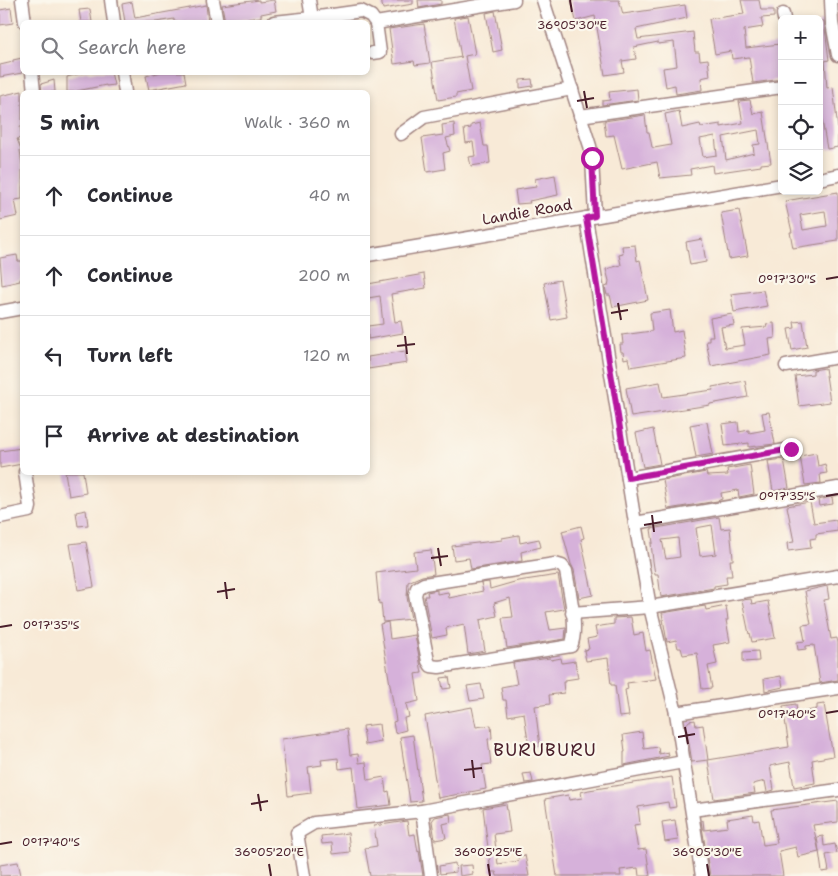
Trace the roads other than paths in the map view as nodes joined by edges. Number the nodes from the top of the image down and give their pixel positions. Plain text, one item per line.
1 (22, 0) edge
2 (112, 0) edge
3 (213, 0) edge
4 (309, 0) edge
5 (514, 0) edge
6 (543, 0) edge
7 (831, 0) edge
8 (312, 18) junction
9 (25, 20) edge
10 (114, 20) edge
11 (217, 20) edge
12 (293, 20) edge
13 (376, 23) junction
14 (372, 53) dead end
15 (838, 54) edge
16 (32, 75) edge
17 (123, 75) edge
18 (778, 88) edge
19 (572, 89) junction
20 (34, 90) edge
21 (126, 90) edge
22 (580, 116) junction
23 (401, 134) dead end
24 (838, 175) edge
25 (823, 177) edge
26 (778, 186) edge
27 (591, 217) junction
28 (370, 255) edge
29 (20, 308) edge
30 (1, 309) edge
31 (838, 357) edge
32 (786, 366) dead end
33 (791, 449) dead end
34 (26, 475) edge
35 (628, 478) junction
36 (838, 488) edge
37 (0, 517) edge
38 (635, 523) junction
39 (838, 576) edge
40 (650, 607) junction
41 (572, 613) junction
42 (838, 688) edge
43 (676, 712) junction
44 (683, 762) junction
45 (838, 790) edge
46 (692, 810) junction
47 (422, 811) junction
48 (304, 876) edge
49 (430, 876) edge
50 (702, 876) edge

1 - 9 street
2 - 10 street
3 - 11 street
4 - 8 street
5 - 13 street
6 - 19 street
7 - 15 street
8 - 12 street
8 - 13 street
13 - 14 street
16 - 20 street
17 - 21 street
18 - 22 street
19 - 22 street
19 - 23 street
22 - 27 street
24 - 25 street
26 - 27 street, Landie Road
27 - 28 street, Landie Road
27 - 35 street
29 - 30 street
31 - 32 street
33 - 35 street
34 - 37 street
35 - 38 street
36 - 38 street
38 - 40 street
39 - 40 street
40 - 41 street
40 - 43 street
41 - 41 street
42 - 43 street
43 - 44 street
44 - 46 street
44 - 47 street
45 - 46 street
46 - 50 street
47 - 48 street
47 - 49 street

